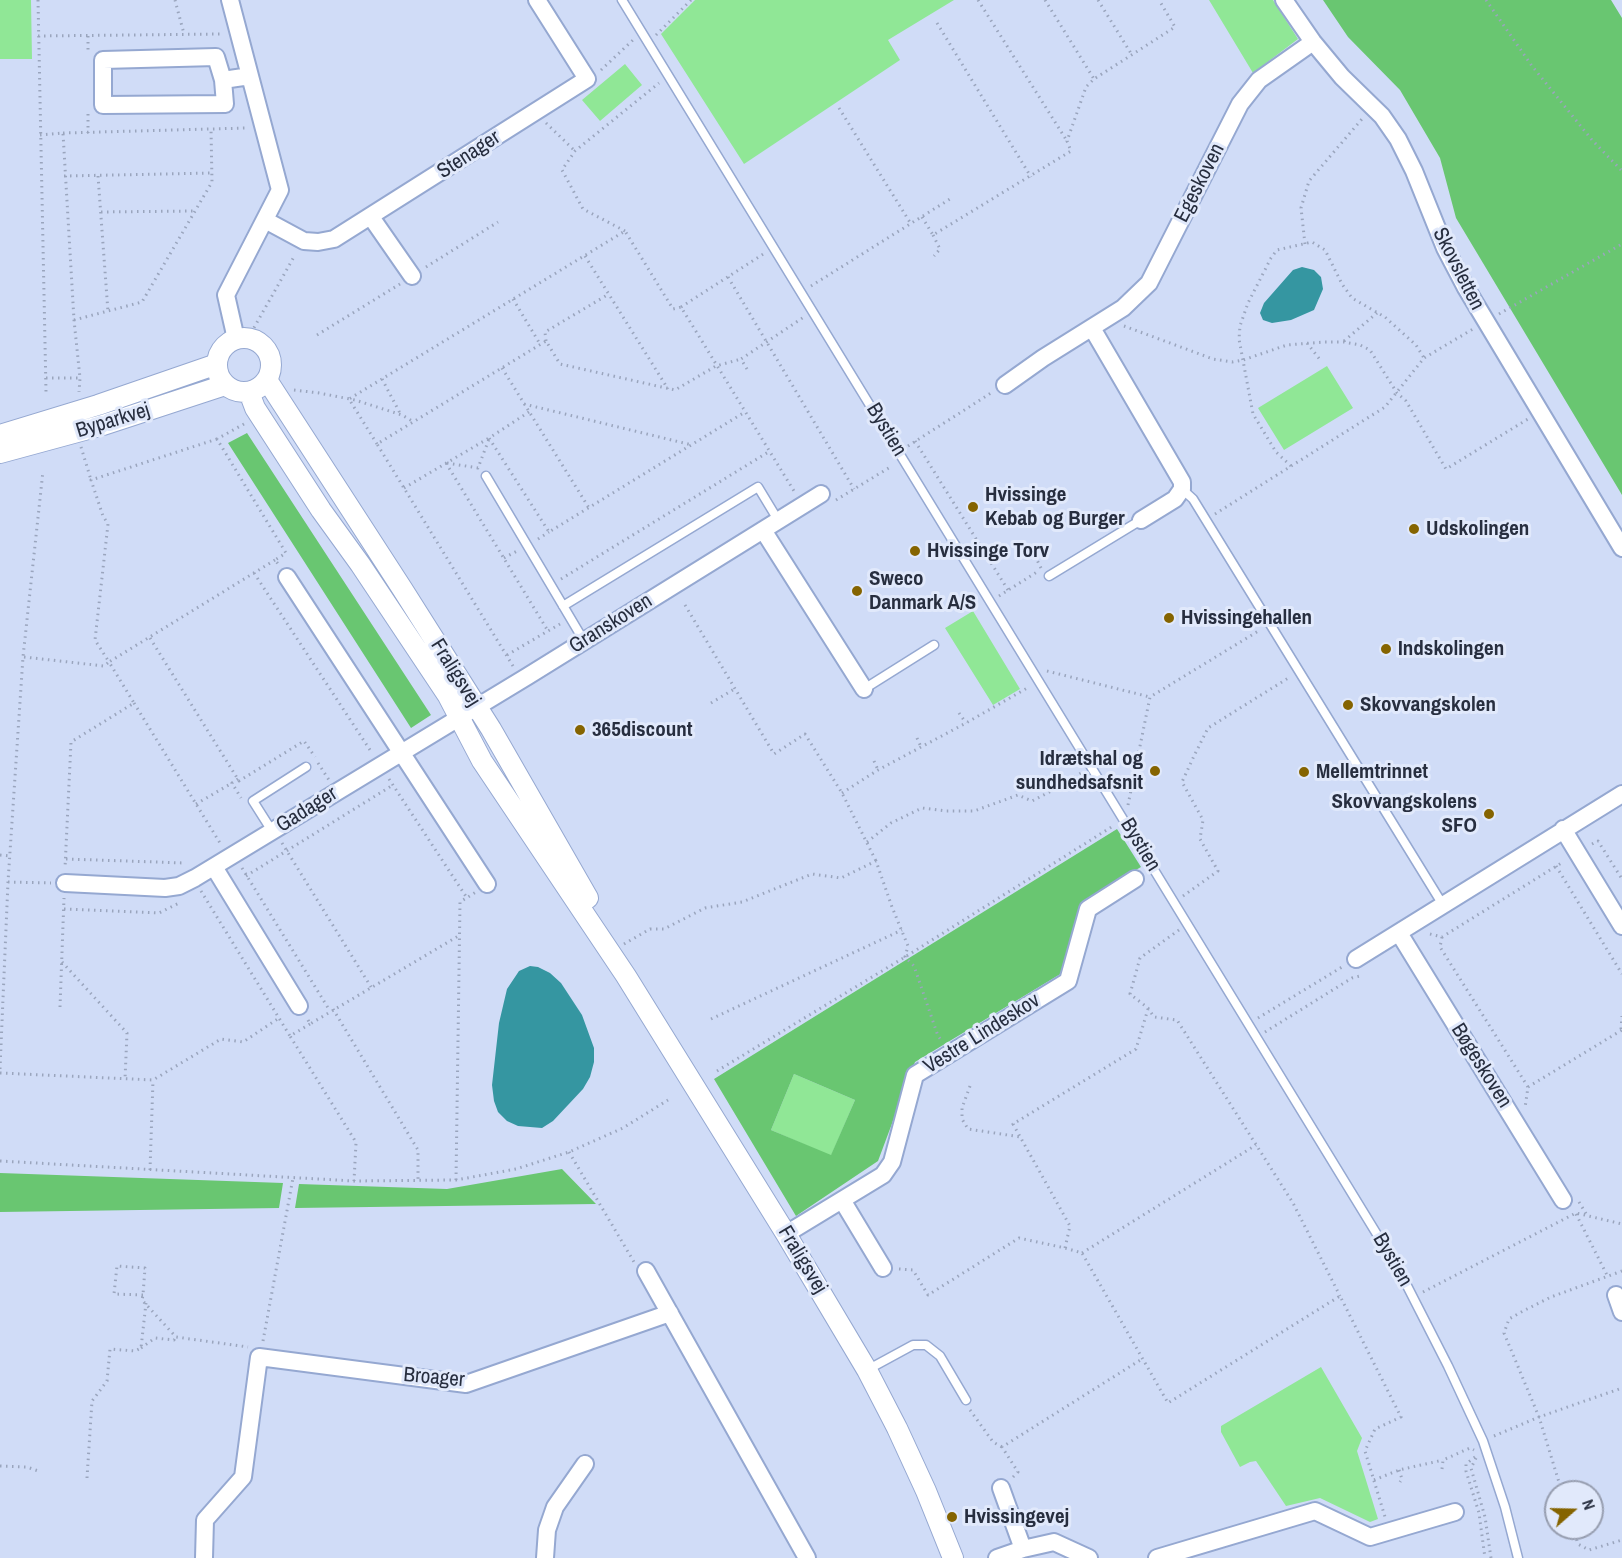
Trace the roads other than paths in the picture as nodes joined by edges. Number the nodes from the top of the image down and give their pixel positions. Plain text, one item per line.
1 (230, 0) edge
2 (537, 0) edge
3 (622, 0) edge
4 (1284, 0) edge
5 (1313, 42) junction
6 (250, 76) junction
7 (223, 80) junction
8 (371, 217) junction
9 (265, 220) junction
10 (412, 276) dead end
11 (1092, 328) junction
12 (242, 338) junction
13 (217, 364) junction
14 (225, 385) junction
15 (1005, 385) dead end
16 (272, 388) junction
17 (252, 400) junction
18 (0, 435) edge
19 (0, 453) edge
20 (486, 477) dead end
21 (1182, 489) junction
22 (821, 494) dead end
23 (778, 520) junction
24 (1141, 520) joint
25 (764, 530) junction
26 (1622, 548) edge
27 (1045, 573) road end
28 (287, 577) road end
29 (563, 606) junction
30 (584, 641) junction
31 (934, 645) dead end
32 (864, 689) joint
33 (476, 707) junction
34 (458, 717) junction
35 (401, 752) junction
36 (306, 767) dead end
37 (1622, 794) edge
38 (1563, 829) junction
39 (273, 831) junction
40 (217, 872) junction
41 (1136, 879) dead end
42 (65, 883) road end
43 (487, 884) road end
44 (1443, 905) junction
45 (1622, 926) edge
46 (1403, 940) junction
47 (1356, 959) road end
48 (626, 976) junction
49 (299, 1006) road end
50 (1570, 1198) road end
51 (842, 1200) junction
52 (786, 1234) junction
53 (883, 1268) road end
54 (646, 1271) road end
55 (1616, 1295) road end
56 (1622, 1312) edge
57 (670, 1313) junction
58 (867, 1370) junction
59 (966, 1400) road end
60 (585, 1464) dead end
61 (1001, 1488) road end
62 (1455, 1512) dead end
63 (1023, 1549) junction
64 (204, 1558) edge
65 (545, 1558) edge
66 (807, 1558) edge
67 (953, 1558) edge
68 (997, 1558) edge
69 (1089, 1558) edge
70 (1157, 1558) edge
71 (1518, 1558) edge

1 - 6 street
2 - 8 street, Stenager
3 - 71 lane, Bystien
4 - 5 street, Skovsletten
5 - 11 street, Egeskoven
5 - 26 street, Skovsletten
6 - 7 street
6 - 9 street
7 - 7 street
8 - 9 street, Stenager
8 - 10 street
9 - 12 street
11 - 15 street, Egeskoven
11 - 21 street
12 - 13 street
12 - 16 street
13 - 14 street
13 - 18 street, Byparkvej
14 - 17 street
14 - 19 street, Byparkvej
16 - 17 street
16 - 33 street, Fraligsvej
17 - 34 street, Fraligsvej
20 - 29 lane
21 - 24 street
21 - 44 lane
22 - 23 street, Granskoven
23 - 25 street, Granskoven
23 - 29 lane
24 - 27 lane
25 - 30 street, Granskoven
25 - 32 street
28 - 35 street
29 - 30 lane
30 - 33 street, Granskoven
31 - 32 lane
33 - 34 street, Granskoven
33 - 48 street, Fraligsvej
34 - 35 street, Gadager
34 - 48 street, Fraligsvej
35 - 39 street, Gadager
35 - 43 street
36 - 39 lane
37 - 38 street
38 - 44 street
38 - 45 street
39 - 40 street, Gadager
40 - 42 street, Gadager
40 - 49 street
41 - 51 street, Vestre Lindeskov
44 - 46 street
46 - 47 street
46 - 50 street, Bøgeskoven
48 - 52 street, Fraligsvej
51 - 52 street, Vestre Lindeskov
51 - 53 street
52 - 58 street, Fraligsvej
54 - 57 street
55 - 56 street
57 - 64 street, Broager
57 - 66 street
58 - 59 lane
58 - 67 street, Fraligsvej
60 - 65 street
61 - 63 street
62 - 70 street
63 - 68 street
63 - 69 street

